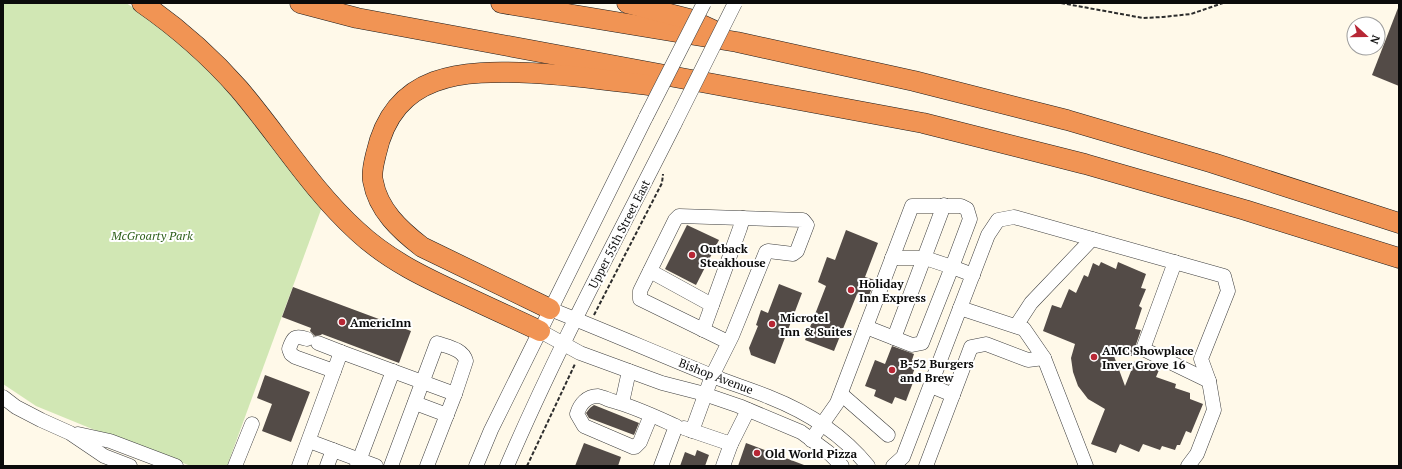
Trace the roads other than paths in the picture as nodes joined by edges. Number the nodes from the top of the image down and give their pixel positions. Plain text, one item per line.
1 (142, 3) edge
2 (300, 3) edge
3 (501, 3) edge
4 (627, 3) edge
5 (704, 3) edge
6 (735, 3) edge
7 (737, 42) junction
8 (763, 94) junction
9 (944, 205) junction
10 (742, 218) junction
11 (1399, 224) edge
12 (1092, 239) junction
13 (892, 258) junction
14 (925, 258) junction
15 (1396, 258) edge
16 (1175, 262) junction
17 (952, 267) junction
18 (650, 271) junction
19 (973, 275) junction
20 (712, 305) junction
21 (960, 308) junction
22 (550, 309) junction
23 (576, 319) junction
24 (1016, 326) junction
25 (866, 327) junction
26 (540, 330) junction
27 (703, 330) junction
28 (894, 338) junction
29 (728, 342) junction
30 (563, 344) junction
31 (341, 352) junction
32 (1044, 358) junction
33 (334, 371) junction
34 (393, 371) junction
35 (629, 371) junction
36 (712, 376) junction
37 (1209, 381) junction
38 (423, 382) junction
39 (930, 386) junction
40 (455, 394) junction
41 (841, 394) junction
42 (706, 395) junction
43 (953, 395) junction
44 (3, 397) edge
45 (415, 403) junction
46 (622, 404) junction
47 (748, 410) junction
48 (446, 415) junction
49 (651, 415) junction
50 (252, 424) dead end
51 (822, 424) junction
52 (676, 426) junction
53 (692, 431) junction
54 (70, 433) junction
55 (888, 435) dead end
56 (811, 440) junction
57 (110, 441) junction
58 (309, 441) junction
59 (731, 444) junction
60 (333, 450) junction
61 (103, 461) edge
62 (358, 463) edge
63 (130, 466) edge
64 (176, 466) edge
65 (235, 466) edge
66 (299, 466) edge
67 (327, 466) edge
68 (376, 466) edge
69 (391, 466) edge
70 (427, 466) edge
71 (476, 466) edge
72 (506, 466) edge
73 (660, 466) edge
74 (723, 466) edge
75 (842, 466) edge
76 (868, 466) edge
77 (893, 466) edge
78 (926, 466) edge
79 (1086, 466) edge
80 (1188, 466) edge

1 - 26 highway
2 - 8 highway
3 - 7 highway
4 - 7 highway
5 - 22 street, bridge
6 - 23 street, Upper 55th Street East, bridge
7 - 11 highway
8 - 15 highway
8 - 22 highway
9 - 13 street
9 - 14 street
9 - 17 street
10 - 18 street
10 - 20 street
10 - 29 street
12 - 16 street
12 - 19 street
12 - 24 street
13 - 14 street
13 - 25 street
14 - 17 street
14 - 28 street
16 - 37 street
16 - 37 street
17 - 19 street
17 - 28 street
18 - 20 street
18 - 27 street
19 - 21 street
20 - 27 street
21 - 24 street
21 - 39 street
22 - 23 street, Bishop Avenue
22 - 26 street
23 - 30 street, Upper 55th Street East
23 - 36 street, Bishop Avenue
24 - 32 street
25 - 28 street
25 - 41 street
26 - 30 street, Bishop Avenue
26 - 71 street
27 - 29 street
29 - 36 street
30 - 35 street, Bishop Avenue
30 - 72 street, Upper 55th Street East
31 - 33 street
31 - 33 street
31 - 34 street
32 - 43 street
32 - 79 street
33 - 58 street
34 - 38 street
34 - 62 street
35 - 42 street, Bishop Avenue
35 - 46 street
36 - 42 street
36 - 51 street, Bishop Avenue
37 - 80 street
38 - 40 street
38 - 40 street
38 - 45 street
39 - 43 street
39 - 77 street
40 - 48 street
41 - 51 street
41 - 55 street
42 - 47 street, Bishop Avenue
42 - 53 street
43 - 78 street
44 - 54 street
45 - 48 street
45 - 69 street
46 - 49 street
46 - 49 street
47 - 56 street, Bishop Avenue
47 - 59 street
48 - 70 street
49 - 52 street
50 - 65 street
51 - 56 street
51 - 76 street, Bishop Avenue
52 - 53 street
52 - 73 street
53 - 59 street
54 - 57 street
54 - 61 street
56 - 75 street, Bishop Avenue
57 - 61 street
57 - 64 street
58 - 60 street
58 - 66 street
59 - 74 street
60 - 62 street
60 - 67 street
61 - 63 street
62 - 68 street

